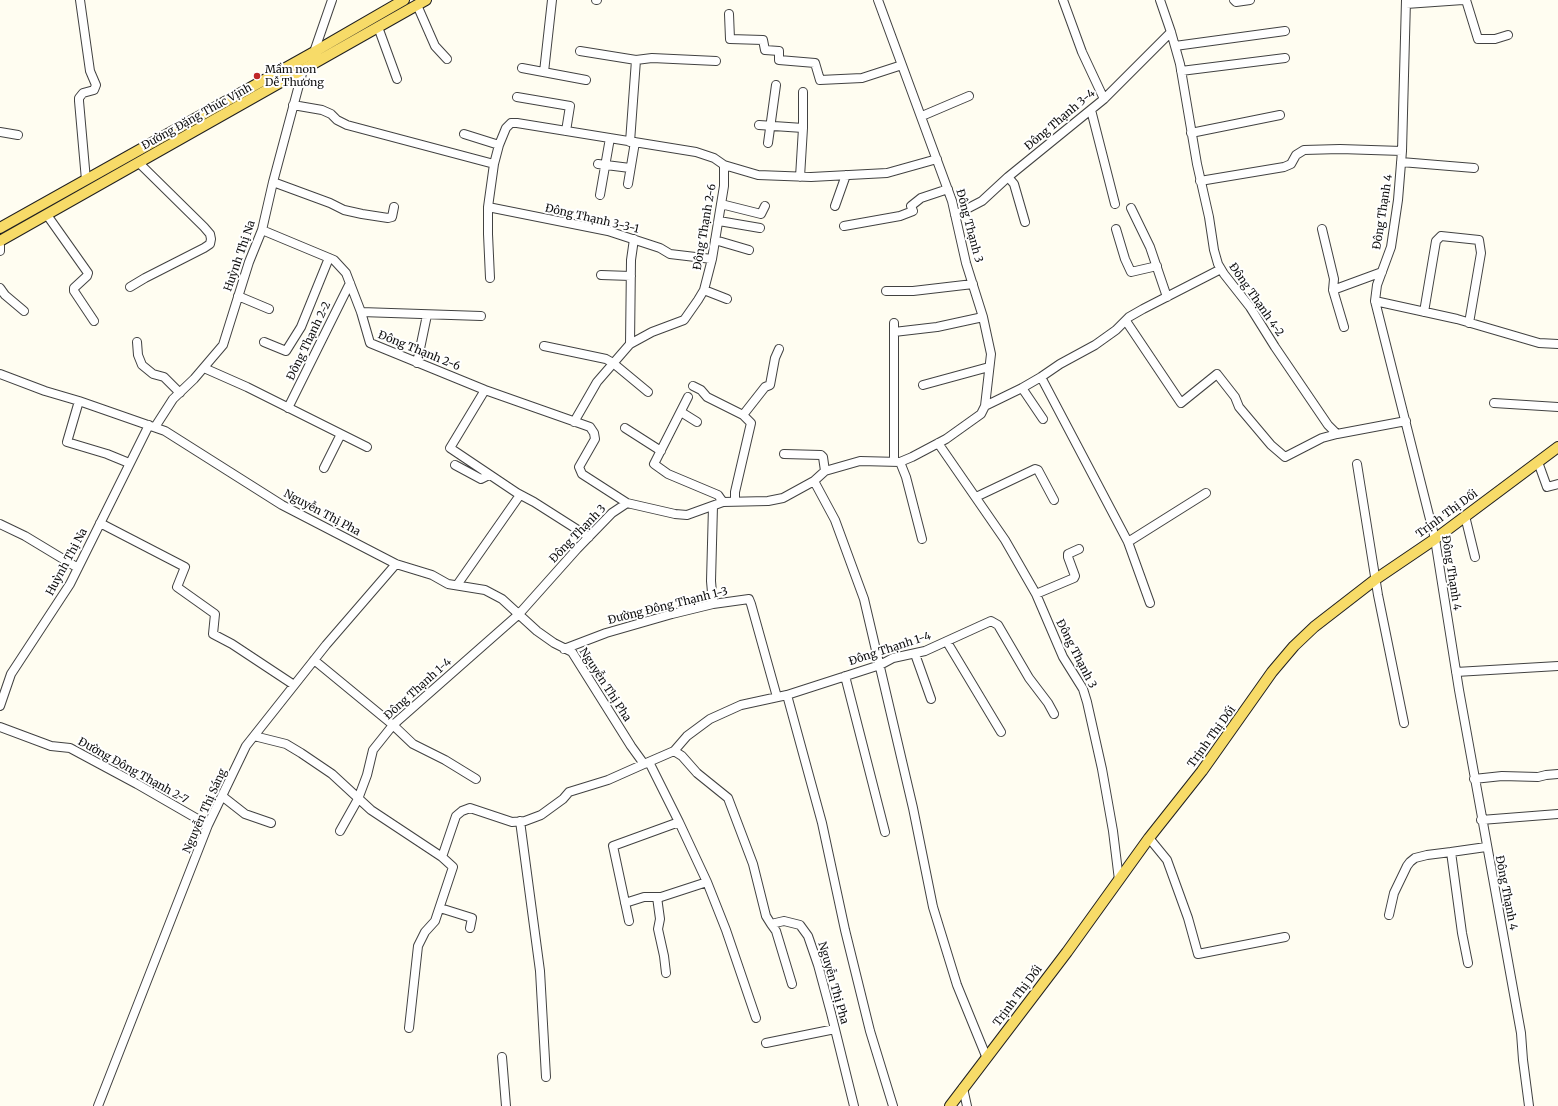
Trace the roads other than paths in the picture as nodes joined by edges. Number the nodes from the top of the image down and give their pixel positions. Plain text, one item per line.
1 (80, 0) edge
2 (332, 0) edge
3 (404, 0) edge
4 (552, 0) edge
5 (878, 0) edge
6 (1063, 0) edge
7 (1160, 0) edge
8 (1234, 0) edge
9 (1250, 0) edge
10 (1465, 0) edge
11 (422, 2) edge
12 (1406, 2) edge
13 (729, 14) dead end
14 (378, 27) junction
15 (1285, 31) dead end
16 (1171, 32) junction
17 (1508, 36) dead end
18 (1175, 46) junction
19 (580, 51) dead end
20 (314, 52) junction
21 (1286, 58) dead end
22 (447, 60) dead end
23 (636, 60) junction
24 (716, 61) dead end
25 (902, 66) junction
26 (522, 68) dead end
27 (303, 70) junction
28 (1181, 71) junction
29 (544, 72) junction
30 (397, 79) dead end
31 (586, 80) dead end
32 (776, 85) dead end
33 (803, 92) dead end
34 (969, 96) dead end
35 (517, 97) dead end
36 (1104, 99) junction
37 (293, 105) junction
38 (1091, 110) junction
39 (1280, 115) dead end
40 (922, 116) junction
41 (758, 125) dead end
42 (772, 126) junction
43 (803, 128) junction
44 (566, 131) junction
45 (0, 132) edge
46 (1191, 133) junction
47 (464, 134) dead end
48 (18, 135) dead end
49 (610, 138) junction
50 (632, 142) junction
51 (768, 143) dead end
52 (499, 144) junction
53 (1402, 151) junction
54 (937, 159) junction
55 (1401, 162) junction
56 (139, 163) junction
57 (494, 164) junction
58 (602, 165) junction
59 (724, 165) junction
60 (630, 168) junction
61 (1474, 168) dead end
62 (846, 175) junction
63 (800, 177) junction
64 (1008, 177) junction
65 (86, 180) junction
66 (1200, 181) junction
67 (273, 182) junction
68 (628, 184) dead end
69 (948, 189) junction
70 (600, 195) dead end
71 (721, 204) junction
72 (1115, 204) dead end
73 (765, 206) dead end
74 (835, 206) dead end
75 (394, 207) dead end
76 (488, 208) junction
77 (1131, 208) dead end
78 (47, 215) junction
79 (955, 215) junction
80 (719, 221) junction
81 (1024, 222) dead end
82 (844, 226) dead end
83 (0, 228) edge
84 (760, 228) dead end
85 (1116, 229) dead end
86 (1322, 229) dead end
87 (262, 230) junction
88 (634, 239) junction
89 (715, 240) junction
90 (0, 241) edge
91 (0, 246) edge
92 (749, 250) dead end
93 (0, 252) edge
94 (329, 258) junction
95 (712, 259) junction
96 (1157, 266) junction
97 (1221, 270) junction
98 (1382, 272) junction
99 (601, 275) dead end
100 (631, 276) junction
101 (490, 278) dead end
102 (350, 284) junction
103 (973, 284) junction
104 (130, 286) dead end
105 (0, 288) edge
106 (704, 290) junction
107 (1333, 290) junction
108 (886, 291) dead end
109 (238, 296) junction
110 (1167, 297) junction
111 (727, 299) dead end
112 (1375, 301) junction
113 (269, 309) dead end
114 (24, 311) dead end
115 (360, 312) junction
116 (1424, 312) junction
117 (427, 315) junction
118 (481, 316) dead end
119 (983, 317) junction
120 (94, 321) dead end
121 (1126, 321) junction
122 (894, 323) dead end
123 (1469, 323) junction
124 (1344, 327) dead end
125 (894, 332) junction
126 (137, 342) dead end
127 (264, 342) dead end
128 (630, 344) junction
129 (1558, 344) edge
130 (544, 346) dead end
131 (779, 349) dead end
132 (418, 362) junction
133 (614, 363) junction
134 (989, 367) junction
135 (204, 368) junction
136 (0, 374) edge
137 (1041, 377) junction
138 (923, 385) dead end
139 (694, 386) dead end
140 (1022, 388) junction
141 (485, 390) junction
142 (648, 392) dead end
143 (180, 393) junction
144 (688, 397) dead end
145 (79, 401) junction
146 (1494, 403) dead end
147 (985, 406) junction
148 (1558, 407) edge
149 (288, 408) junction
150 (681, 412) junction
151 (743, 416) junction
152 (1043, 419) dead end
153 (1406, 421) junction
154 (574, 422) junction
155 (696, 422) dead end
156 (152, 426) junction
157 (625, 428) dead end
158 (341, 434) junction
159 (1338, 434) junction
160 (938, 443) junction
161 (367, 447) dead end
162 (1558, 447) edge
163 (661, 451) junction
164 (784, 454) dead end
165 (897, 462) junction
166 (1538, 462) junction
167 (129, 463) junction
168 (1356, 464) dead end
169 (455, 465) dead end
170 (324, 468) dead end
171 (825, 471) junction
172 (490, 475) junction
173 (814, 481) junction
174 (1558, 484) edge
175 (1206, 493) dead end
176 (520, 495) junction
177 (976, 498) junction
178 (1054, 500) dead end
179 (734, 501) junction
180 (724, 502) junction
181 (627, 503) junction
182 (713, 506) junction
183 (1465, 516) junction
184 (100, 523) junction
185 (0, 524) edge
186 (588, 537) junction
187 (922, 539) dead end
188 (1435, 539) junction
189 (1128, 542) junction
190 (1079, 549) dead end
191 (1475, 557) dead end
192 (396, 564) junction
193 (78, 568) junction
194 (1376, 579) junction
195 (457, 585) junction
196 (1036, 594) junction
197 (1150, 603) dead end
198 (714, 604) junction
199 (519, 614) junction
200 (947, 642) junction
201 (564, 649) junction
202 (915, 654) junction
203 (314, 660) junction
204 (880, 665) junction
205 (1558, 666) edge
206 (1456, 672) junction
207 (845, 676) junction
208 (294, 685) junction
209 (786, 694) junction
210 (777, 697) junction
211 (931, 698) dead end
212 (0, 706) edge
213 (1054, 714) dead end
214 (1404, 723) dead end
215 (393, 726) junction
216 (0, 727) edge
217 (1001, 732) dead end
218 (254, 736) junction
219 (674, 751) junction
220 (647, 763) junction
221 (1558, 774) edge
222 (476, 779) dead end
223 (1474, 779) junction
224 (222, 796) junction
225 (358, 799) junction
226 (1558, 814) edge
227 (1482, 820) junction
228 (520, 821) junction
229 (679, 822) junction
230 (272, 823) dead end
231 (208, 825) junction
232 (340, 831) dead end
233 (885, 832) dead end
234 (1149, 838) junction
235 (1486, 848) junction
236 (1451, 852) junction
237 (442, 857) junction
238 (1119, 880) junction
239 (706, 882) junction
240 (657, 897) junction
241 (625, 903) junction
242 (440, 908) junction
243 (1388, 915) dead end
244 (629, 921) dead end
245 (771, 924) junction
246 (470, 928) dead end
247 (1286, 937) dead end
248 (1468, 963) dead end
249 (666, 973) dead end
250 (792, 984) dead end
251 (756, 1018) dead end
252 (409, 1028) dead end
253 (835, 1029) junction
254 (766, 1043) dead end
255 (986, 1056) junction
256 (502, 1057) dead end
257 (546, 1077) dead end
258 (963, 1088) junction
259 (98, 1105) edge
260 (506, 1106) edge
261 (854, 1106) edge
262 (893, 1106) edge
263 (950, 1106) edge
264 (967, 1106) edge
265 (1529, 1106) edge

1 - 65 street
2 - 20 street
3 - 20 main road, Đường Đặng Thúc Vịnh
4 - 29 street
5 - 25 street, Đông Thạnh 3
6 - 36 street
7 - 16 street, Đông Thạnh 4-2
8 - 9 street
10 - 12 street
10 - 17 street
11 - 14 main road, Đường Đặng Thúc Vịnh
11 - 22 street
12 - 53 street, Đông Thạnh 4
13 - 25 street
14 - 27 main road, Đường Đặng Thúc Vịnh
14 - 30 street
15 - 18 street
16 - 18 street, Đông Thạnh 4-2
16 - 36 street, Đông Thạnh 3-4
18 - 28 street, Đông Thạnh 4-2
19 - 23 street
20 - 65 main road, Đường Đặng Thúc Vịnh
21 - 28 street
23 - 24 street
23 - 50 street
25 - 40 street, Đông Thạnh 3
26 - 29 street
27 - 37 street, Huỳnh Thị Na
27 - 56 main road, Đường Đặng Thúc Vịnh
28 - 46 street, Đông Thạnh 4-2
29 - 31 street
32 - 42 street
33 - 43 street
34 - 40 street
35 - 44 street
36 - 38 street, Đông Thạnh 3-4
37 - 57 street
37 - 67 street, Huỳnh Thị Na
38 - 64 street, Đông Thạnh 3-4
38 - 72 street
39 - 46 street
40 - 54 street, Đông Thạnh 3
41 - 42 street
42 - 43 street
42 - 51 street
43 - 63 street
44 - 49 street
44 - 52 street
45 - 48 street
46 - 66 street, Đông Thạnh 4-2
47 - 52 street
49 - 50 street
49 - 58 street
50 - 59 street
50 - 60 street
52 - 57 street
53 - 55 street, Đông Thạnh 4
53 - 66 street
54 - 62 street
54 - 69 street, Đông Thạnh 3
55 - 61 street
55 - 98 street, Đông Thạnh 4
56 - 78 main road, Đường Đặng Thúc Vịnh
56 - 104 street
57 - 76 street
58 - 60 street
58 - 70 street
59 - 63 street
59 - 71 street, Đông Thạnh 2-6
60 - 68 street
62 - 63 street
62 - 74 street
64 - 79 street, Đông Thạnh 3-4
64 - 81 street
65 - 83 main road, Đường Đặng Thúc Vịnh
66 - 97 street, Đông Thạnh 4-2
67 - 75 street
67 - 87 street, Huỳnh Thị Na
69 - 79 street, Đông Thạnh 3
69 - 82 street
71 - 73 street
71 - 80 street, Đông Thạnh 2-6
76 - 88 street, Đông Thạnh 3-3-1
76 - 101 street
77 - 96 street
78 - 90 main road, Đường Đặng Thúc Vịnh
78 - 120 street
79 - 103 street, Đông Thạnh 3
80 - 84 street
80 - 89 street, Đông Thạnh 2-6
85 - 96 street
86 - 107 street
87 - 94 street, Đông Thạnh 2-6
87 - 109 street, Huỳnh Thị Na
88 - 95 street, Đông Thạnh 3-3-1
88 - 100 street
89 - 92 street
89 - 95 street, Đông Thạnh 2-6
91 - 93 street
94 - 102 street, Đông Thạnh 2-6
94 - 127 street
95 - 106 street, Đông Thạnh 2-6
96 - 110 street
97 - 110 street
97 - 159 street, Đông Thạnh 4-2
98 - 107 street
98 - 112 street, Đông Thạnh 4
99 - 100 street
100 - 128 street
102 - 115 street, Đông Thạnh 2-6
102 - 149 street, Đông Thạnh 2-2
103 - 108 street
103 - 119 street, Đông Thạnh 3
105 - 114 street
106 - 111 street
106 - 128 street, Đông Thạnh 2-6
107 - 124 street
109 - 113 street
109 - 135 street, Huỳnh Thị Na
110 - 121 street
112 - 116 street
112 - 153 street, Đông Thạnh 4
115 - 117 street
115 - 132 street, Đông Thạnh 2-6
116 - 123 street
116 - 123 street
117 - 118 street
117 - 132 street
119 - 125 street
119 - 134 street, Đông Thạnh 3
121 - 137 street
121 - 159 street
122 - 125 street
123 - 129 street
125 - 165 street
126 - 143 street
128 - 133 street, Đông Thạnh 2-6
130 - 133 street
131 - 151 street
132 - 141 street, Đông Thạnh 2-6
133 - 142 street
133 - 154 street, Đông Thạnh 2-6
134 - 138 street
134 - 147 street, Đông Thạnh 3
135 - 143 street, Huỳnh Thị Na
135 - 149 street
136 - 145 street, Nguyễn Thị Pha
137 - 140 street
137 - 189 street
139 - 151 street
140 - 147 street
140 - 152 street
141 - 154 street, Đông Thạnh 2-6
141 - 172 street
143 - 156 street, Huỳnh Thị Na
144 - 150 street
145 - 156 street, Nguyễn Thị Pha
145 - 167 street
146 - 148 street
147 - 160 street
149 - 158 street
150 - 155 street
150 - 163 street
151 - 179 street
153 - 159 street
153 - 188 street, Đông Thạnh 4
154 - 181 street, Đông Thạnh 2-6
156 - 167 street, Huỳnh Thị Na
156 - 192 street, Nguyễn Thị Pha
157 - 163 street
158 - 161 street
158 - 170 street
160 - 165 street
160 - 177 street, Đông Thạnh 3
162 - 166 main road, Trịnh Thị Dối
163 - 180 street
164 - 171 street
165 - 171 street
165 - 187 street
166 - 174 street
166 - 183 main road, Trịnh Thị Dối
167 - 184 street, Huỳnh Thị Na
168 - 194 street
169 - 172 street
171 - 173 street
172 - 176 street
173 - 179 street
173 - 204 street
175 - 189 street
176 - 186 street
176 - 195 street
177 - 178 street
177 - 196 street, Đông Thạnh 3
179 - 180 street
180 - 182 street
181 - 182 street
181 - 186 street, Đông Thạnh 3
182 - 198 street
183 - 188 main road, Trịnh Thị Dối
183 - 191 street
184 - 193 street, Huỳnh Thị Na
184 - 208 street
185 - 193 street
186 - 199 street, Đông Thạnh 3
188 - 194 main road, Trịnh Thị Dối
188 - 206 street, Đông Thạnh 4
189 - 197 street
190 - 196 street
192 - 195 street, Nguyễn Thị Pha
192 - 203 street, Nguyễn Thị Sáng
193 - 212 street, Huỳnh Thị Na
194 - 214 street
194 - 234 main road, Trịnh Thị Dối
195 - 199 street, Nguyễn Thị Pha
196 - 238 street, Đông Thạnh 3
198 - 201 street, Đường Đông Thạnh 1-3
198 - 210 street, Đường Đông Thạnh 1-3
199 - 201 street, Nguyễn Thị Pha
199 - 215 street, Đông Thạnh 1-4
200 - 202 street, Đông Thạnh 1-4
200 - 213 street, Đông Thạnh 1-4
200 - 217 street
201 - 220 street, Nguyễn Thị Pha
202 - 204 street, Đông Thạnh 1-4
202 - 211 street
203 - 208 street, Nguyễn Thị Sáng
203 - 215 street
204 - 207 street, Đông Thạnh 1-4
204 - 255 street
205 - 206 street
206 - 223 street, Đông Thạnh 4
207 - 209 street, Đông Thạnh 1-4
207 - 233 street
208 - 218 street, Nguyễn Thị Sáng
209 - 210 street, Đông Thạnh 1-4
209 - 262 street
210 - 219 street, Đông Thạnh 1-4
215 - 222 street
215 - 225 street, Đông Thạnh 1-4
216 - 231 street, Đường Đông Thạnh 2-7
218 - 224 street, Nguyễn Thị Sáng
218 - 225 street
219 - 220 street
219 - 245 street
220 - 228 street
220 - 229 street, Nguyễn Thị Pha
221 - 223 street
223 - 227 street, Đông Thạnh 4
224 - 230 street
224 - 231 street, Nguyễn Thị Sáng
225 - 232 street, Đông Thạnh 1-4
225 - 237 street
226 - 227 street
227 - 235 street, Đông Thạnh 4
228 - 237 street
228 - 257 street
229 - 239 street, Nguyễn Thị Pha
229 - 241 street
231 - 259 street, Nguyễn Thị Sáng
234 - 238 main road, Trịnh Thị Dối
234 - 247 street
235 - 236 street
235 - 265 street, Đông Thạnh 4
236 - 243 street
236 - 248 street
237 - 242 street
238 - 255 main road, Trịnh Thị Dối
239 - 240 street
239 - 251 street, Nguyễn Thị Pha
240 - 241 street
240 - 249 street
241 - 244 street
242 - 246 street
242 - 252 street
245 - 250 street
245 - 253 street, Nguyễn Thị Pha
253 - 254 street
253 - 261 street, Nguyễn Thị Pha
255 - 258 main road, Trịnh Thị Dối
256 - 260 street
258 - 263 main road, Trịnh Thị Dối
258 - 264 street

